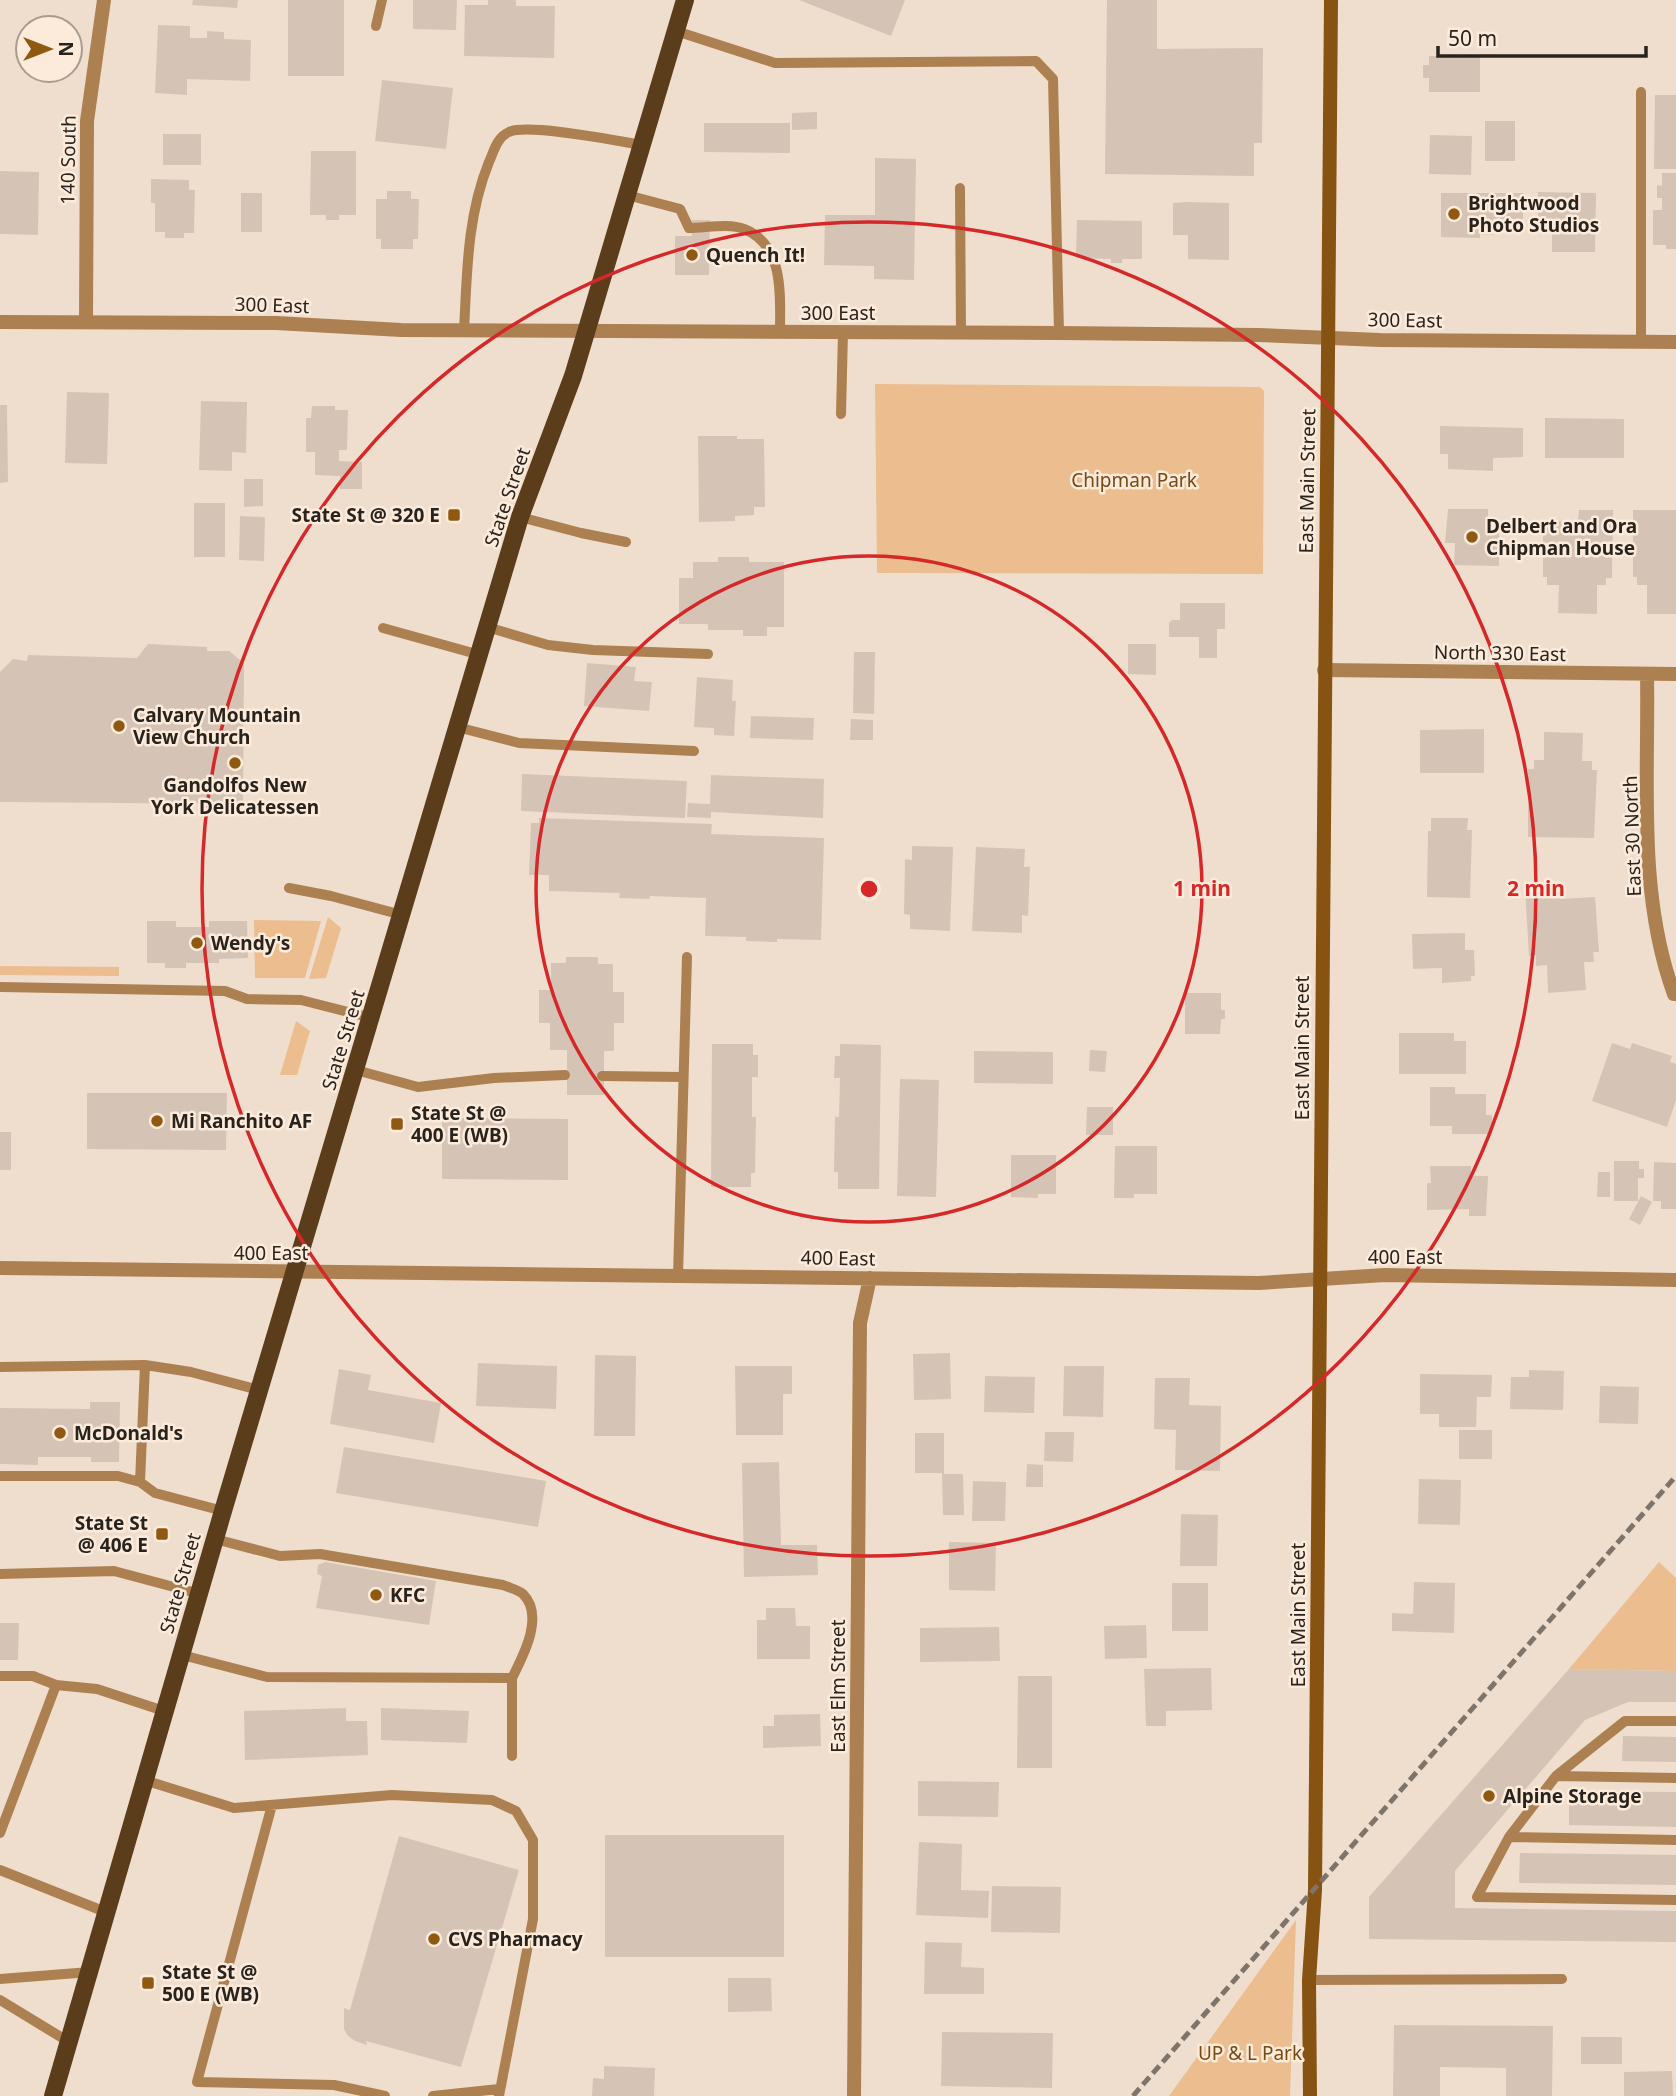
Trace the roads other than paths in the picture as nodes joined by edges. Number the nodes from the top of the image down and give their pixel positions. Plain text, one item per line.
1 (104, 0) edge
2 (382, 0) edge
3 (685, 0) edge
4 (1331, 0) edge
5 (376, 26) dead end
6 (676, 31) junction
7 (1641, 92) dead end
8 (642, 145) junction
9 (960, 188) dead end
10 (627, 195) junction
11 (0, 322) edge
12 (86, 322) junction
13 (464, 331) junction
14 (587, 331) junction
15 (780, 331) junction
16 (842, 332) junction
17 (961, 332) junction
18 (1059, 333) junction
19 (1327, 338) junction
20 (1642, 341) junction
21 (1676, 342) edge
22 (841, 414) dead end
23 (520, 517) junction
24 (626, 542) dead end
25 (488, 627) junction
26 (383, 628) dead end
27 (708, 654) dead end
28 (480, 655) junction
29 (1324, 670) junction
30 (1647, 674) junction
31 (1676, 674) edge
32 (457, 727) junction
33 (694, 751) dead end
34 (289, 888) dead end
35 (402, 915) junction
36 (687, 957) dead end
37 (0, 987) edge
38 (1675, 994) edge
39 (372, 1018) junction
40 (356, 1070) junction
41 (565, 1075) dead end
42 (602, 1076) dead end
43 (683, 1077) junction
44 (0, 1268) edge
45 (296, 1272) junction
46 (678, 1276) junction
47 (870, 1278) junction
48 (1319, 1279) junction
49 (1676, 1280) edge
50 (145, 1365) junction
51 (0, 1367) edge
52 (259, 1390) junction
53 (0, 1476) edge
54 (140, 1482) junction
55 (223, 1511) junction
56 (215, 1539) junction
57 (0, 1574) edge
58 (200, 1594) junction
59 (181, 1655) junction
60 (0, 1676) edge
61 (512, 1678) junction
62 (56, 1685) junction
63 (164, 1711) junction
64 (1676, 1721) edge
65 (512, 1756) dead end
66 (1556, 1776) junction
67 (1676, 1778) edge
68 (144, 1780) junction
69 (272, 1805) junction
70 (0, 1833) edge
71 (1509, 1838) junction
72 (1676, 1840) edge
73 (0, 1870) edge
74 (1676, 1900) edge
75 (108, 1913) junction
76 (90, 1972) junction
77 (0, 1979) edge
78 (1562, 1979) dead end
79 (1309, 1980) junction
80 (0, 2000) edge
81 (69, 2042) junction
82 (499, 2093) edge
83 (53, 2096) edge
84 (385, 2096) edge
85 (433, 2096) edge
86 (854, 2096) edge
87 (1310, 2096) edge

1 - 12 street, 140 South
2 - 5 lane
3 - 6 main road, State Street
4 - 19 main road, East Main Street
6 - 8 main road, State Street
6 - 18 lane
7 - 20 lane
8 - 10 main road, State Street
8 - 13 lane
9 - 17 lane
10 - 14 main road, State Street
10 - 15 lane
11 - 12 street, 300 East
12 - 13 street, 300 East
13 - 14 street, 300 East
14 - 15 street, 300 East
14 - 23 main road, State Street
15 - 16 street, 300 East
16 - 17 street, 300 East
16 - 22 lane
17 - 18 street, 300 East
18 - 19 street, 300 East
19 - 20 street, 300 East
19 - 29 main road, East Main Street
20 - 21 street, 300 East
23 - 24 lane
23 - 25 main road, State Street
25 - 27 lane
25 - 28 main road, State Street
26 - 28 lane
28 - 32 main road, State Street
29 - 30 street, North 330 East
29 - 48 main road, East Main Street
30 - 31 street, North 330 East
30 - 38 street, East 30 North
32 - 33 lane
32 - 35 main road, State Street
34 - 35 lane
35 - 39 main road, State Street
36 - 43 lane
37 - 39 lane
39 - 40 main road, State Street
40 - 41 lane
40 - 45 main road, State Street
42 - 43 lane
43 - 46 lane
44 - 45 street, 400 East
45 - 46 street, 400 East
45 - 52 main road, State Street
46 - 47 street, 400 East
47 - 48 street, 400 East
47 - 86 street, East Elm Street
48 - 49 street, 400 East
48 - 79 main road, East Main Street
50 - 51 lane
50 - 52 lane
50 - 54 lane
52 - 55 main road, State Street
53 - 54 lane
54 - 55 lane
55 - 56 main road, State Street
56 - 58 main road, State Street
56 - 61 lane
57 - 58 lane
58 - 59 main road, State Street
59 - 61 lane
59 - 63 main road, State Street
60 - 62 lane
61 - 65 lane
62 - 63 lane
62 - 70 lane
63 - 68 main road, State Street
64 - 66 lane
66 - 67 lane
66 - 71 lane
68 - 69 lane
68 - 75 main road, State Street
69 - 82 lane
69 - 84 lane
71 - 72 lane
71 - 74 lane
73 - 75 lane
75 - 76 main road, State Street
76 - 77 lane
76 - 81 main road, State Street
78 - 79 lane
79 - 87 main road, East Main Street
80 - 81 lane
81 - 83 main road, State Street
82 - 85 lane

